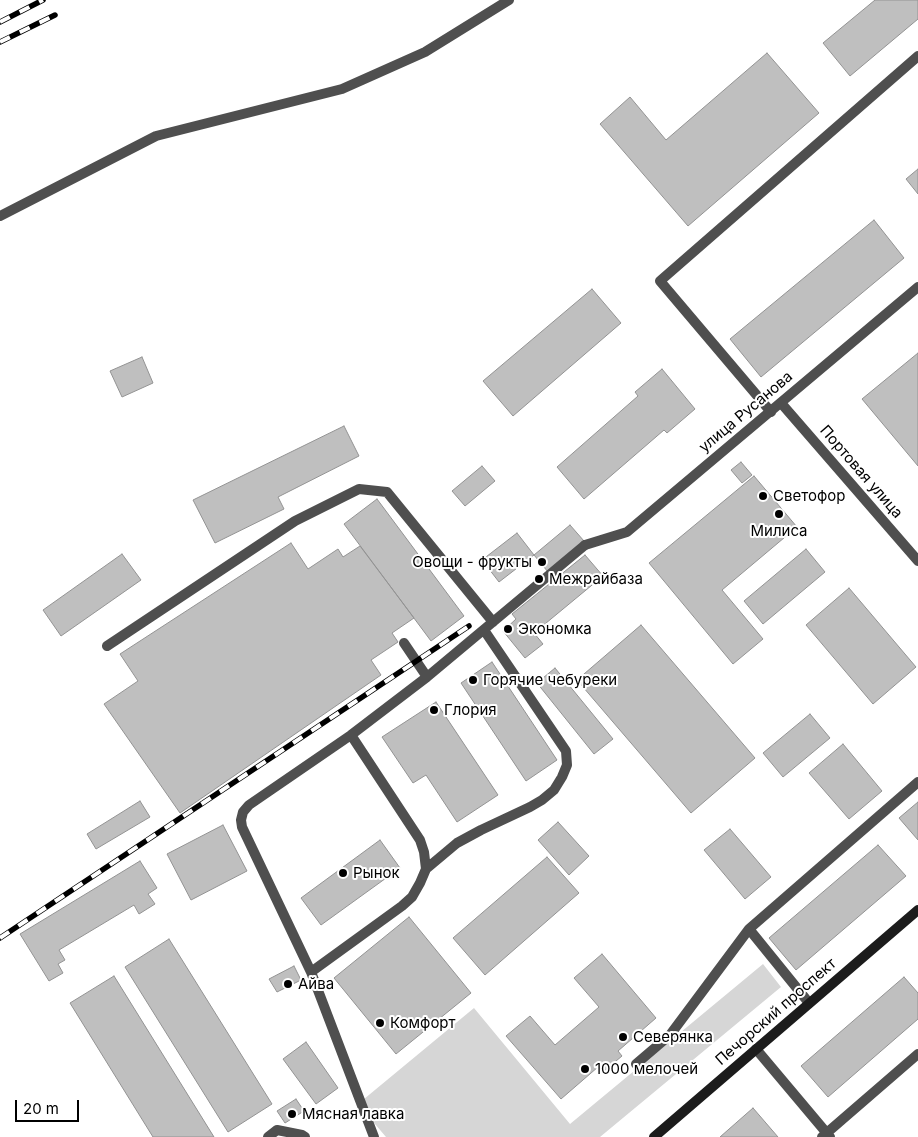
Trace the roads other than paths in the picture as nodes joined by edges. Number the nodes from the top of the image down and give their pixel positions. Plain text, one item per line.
1 (509, 0) edge
2 (918, 56) edge
3 (0, 216) edge
4 (918, 287) edge
5 (781, 403) junction
6 (771, 412) junction
7 (918, 561) edge
8 (493, 622) junction
9 (484, 630) junction
10 (404, 643) dead end
11 (107, 646) dead end
12 (427, 677) junction
13 (351, 735) junction
14 (918, 782) edge
15 (426, 869) junction
16 (918, 910) edge
17 (749, 929) junction
18 (311, 972) junction
19 (809, 1003) junction
20 (756, 1049) junction
21 (918, 1054) edge
22 (636, 1064) dead end
23 (826, 1136) edge
24 (268, 1137) edge
25 (305, 1137) edge
26 (374, 1137) edge
27 (654, 1137) edge

1 - 3 street
2 - 6 street
4 - 5 street, улица Русанова
5 - 6 street, улица Русанова
5 - 7 street, Портовая улица
6 - 8 street, улица Русанова
8 - 9 street
8 - 11 street
9 - 12 street
9 - 15 street
10 - 12 street
12 - 13 street
13 - 15 street
13 - 18 street
14 - 17 street
15 - 18 street
16 - 19 main road, Печорский проспект
17 - 19 street
17 - 22 street
18 - 26 street
19 - 20 main road, Печорский проспект
20 - 23 street
20 - 27 main road, Печорский проспект
21 - 23 street
24 - 25 street

